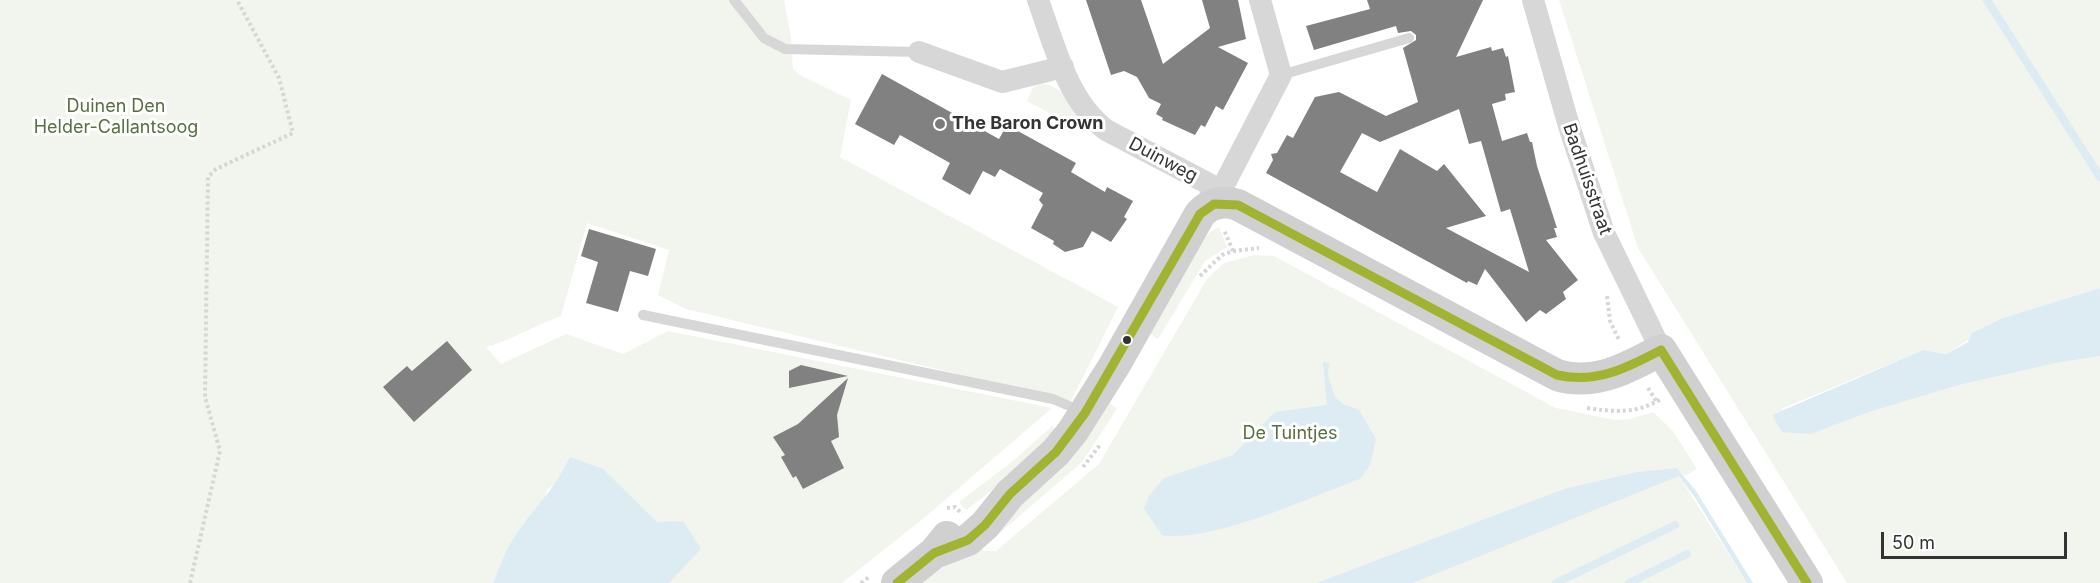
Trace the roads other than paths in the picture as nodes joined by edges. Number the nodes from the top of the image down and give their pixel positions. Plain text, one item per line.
1 (734, 0) edge
2 (1038, 0) edge
3 (1260, 0) edge
4 (1533, 0) edge
5 (1409, 38) dead end
6 (919, 52) joint
7 (1063, 67) junction
8 (1281, 75) junction
9 (1214, 204) junction
10 (643, 315) dead end
11 (1661, 350) junction
12 (1085, 413) junction
13 (897, 583) edge
14 (1807, 583) edge

1 - 6 lane
2 - 7 street, Duinweg
3 - 8 street
4 - 11 street, Badhuisstraat
5 - 8 lane
6 - 7 street
7 - 9 street, Duinweg
8 - 9 street
9 - 11 street
9 - 12 street, Duinweg
10 - 12 lane
11 - 14 street
12 - 13 street, Duinweg

